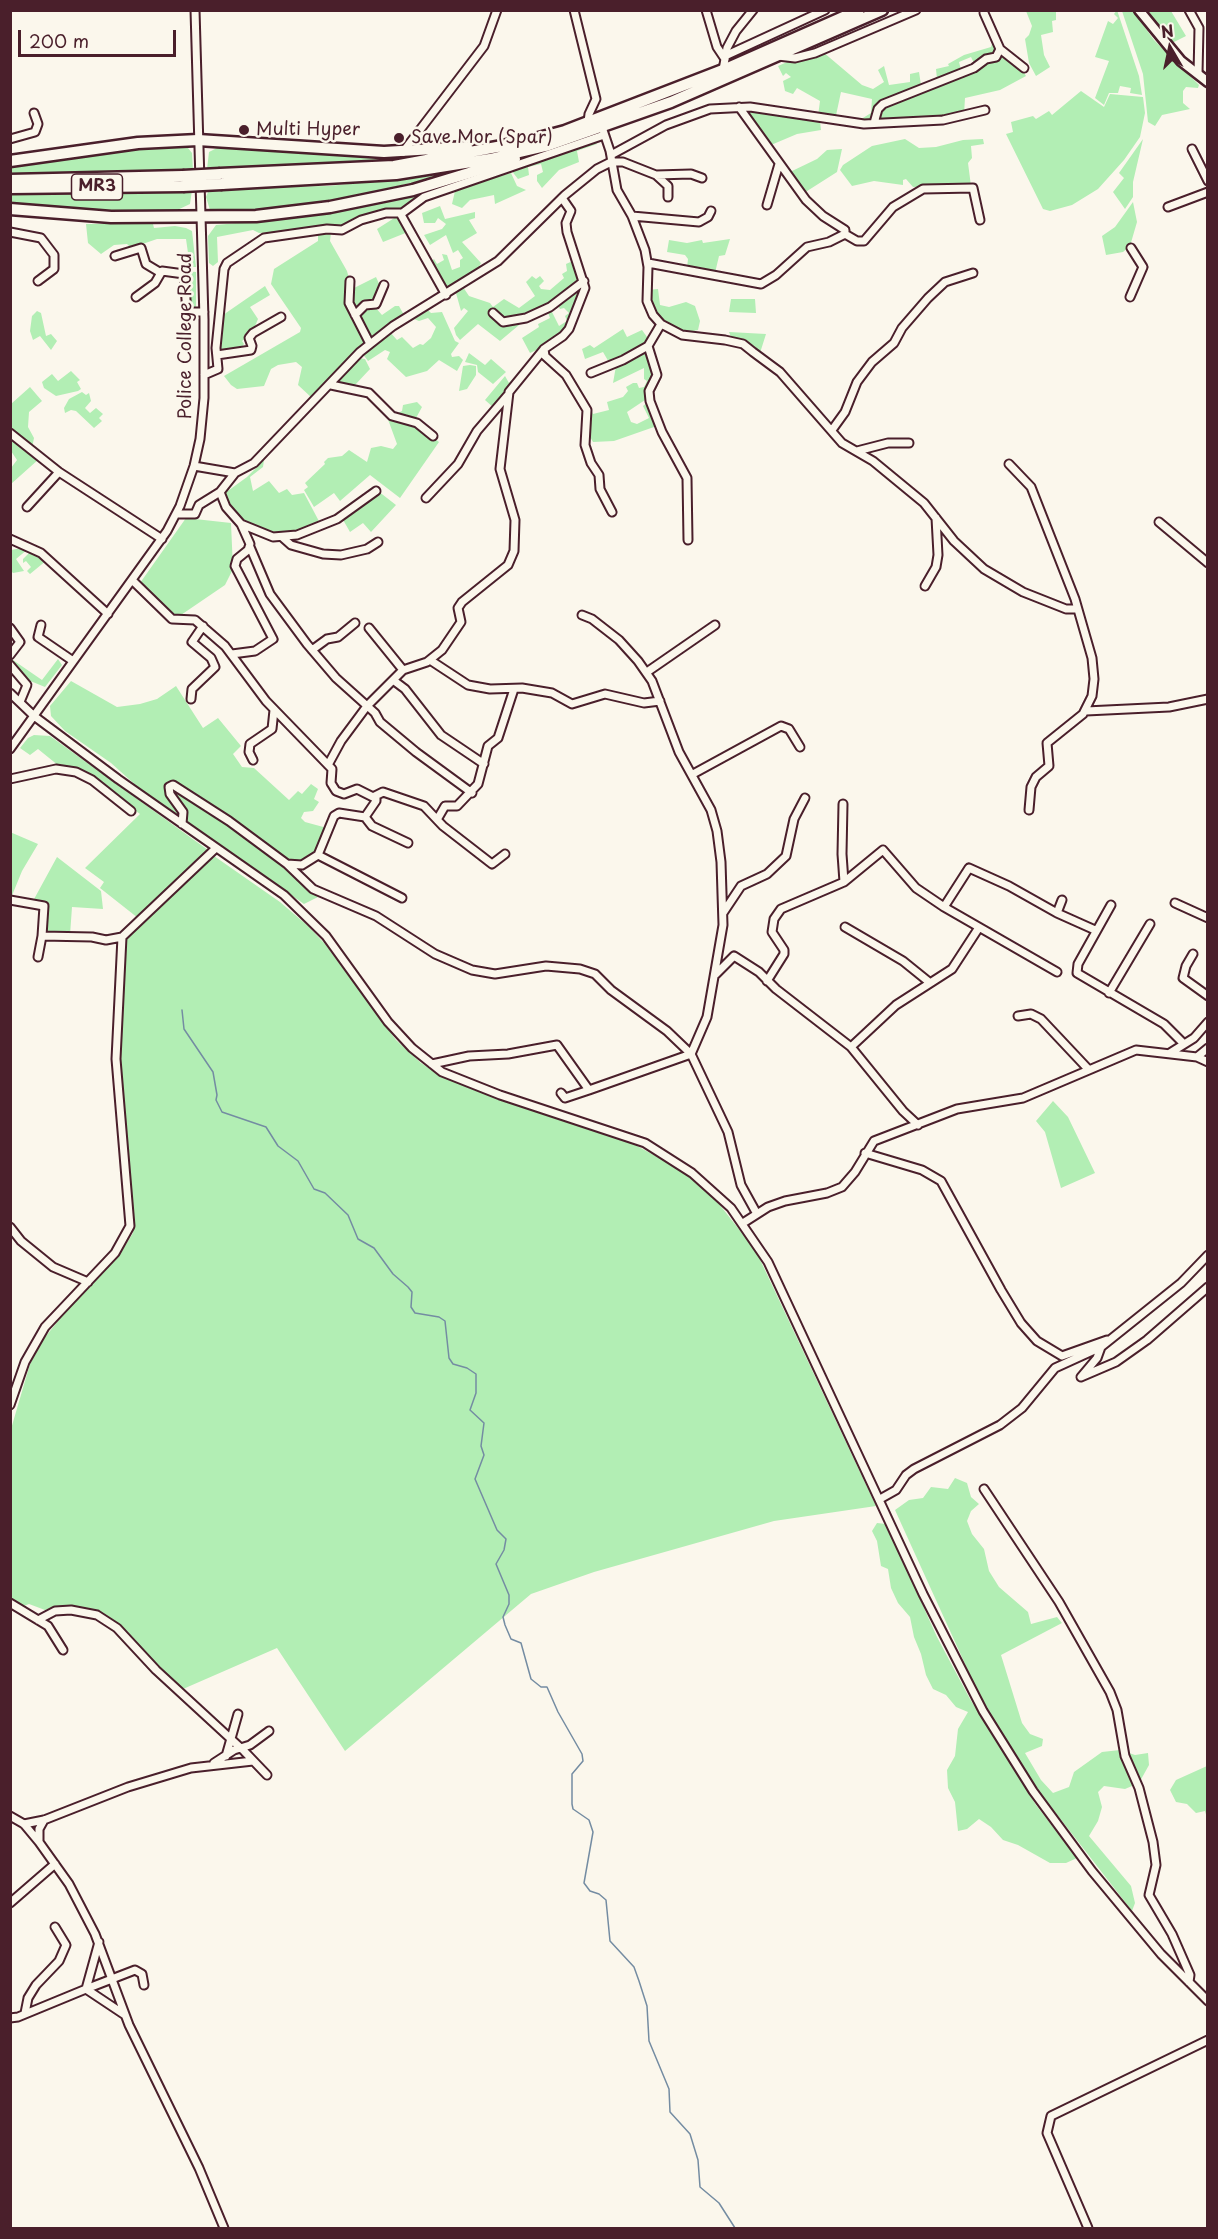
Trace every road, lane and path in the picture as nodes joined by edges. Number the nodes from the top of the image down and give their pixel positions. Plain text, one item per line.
1 (195, 10) edge
2 (497, 10) edge
3 (574, 10) edge
4 (706, 10) edge
5 (753, 10) edge
6 (825, 10) edge
7 (859, 10) edge
8 (916, 10) edge
9 (1139, 10) edge
10 (1189, 10) edge
11 (881, 11) edge
12 (984, 13) dead end
13 (1000, 49) junction
14 (777, 56) junction
15 (724, 62) junction
16 (1024, 68) dead end
17 (1198, 74) junction
18 (1208, 82) edge
19 (740, 107) junction
20 (985, 110) dead end
21 (34, 114) dead end
22 (588, 122) junction
23 (874, 123) junction
24 (565, 131) junction
25 (603, 131) junction
26 (10, 139) edge
27 (198, 140) junction
28 (546, 146) junction
29 (1192, 149) dead end
30 (403, 152) junction
31 (611, 159) junction
32 (10, 161) edge
33 (779, 164) junction
34 (656, 175) junction
35 (702, 178) dead end
36 (221, 179) junction
37 (10, 180) edge
38 (183, 181) junction
39 (1208, 181) edge
40 (10, 188) edge
41 (1208, 192) edge
42 (668, 197) dead end
43 (562, 198) junction
44 (767, 205) dead end
45 (1168, 207) dead end
46 (10, 209) edge
47 (711, 211) dead end
48 (401, 214) junction
49 (199, 216) junction
50 (632, 216) junction
51 (980, 220) dead end
52 (10, 232) edge
53 (845, 234) junction
54 (1131, 248) dead end
55 (116, 256) dead end
56 (648, 263) junction
57 (161, 273) junction
58 (972, 273) dead end
59 (38, 281) dead end
60 (350, 281) dead end
61 (584, 281) junction
62 (384, 285) dead end
63 (446, 295) junction
64 (136, 297) dead end
65 (1130, 297) dead end
66 (204, 312) junction
67 (492, 313) dead end
68 (355, 315) junction
69 (281, 317) dead end
70 (661, 324) junction
71 (370, 344) junction
72 (648, 346) junction
73 (544, 349) junction
74 (217, 355) junction
75 (591, 373) dead end
76 (204, 375) junction
77 (331, 385) junction
78 (508, 394) junction
79 (832, 430) junction
80 (10, 433) edge
81 (433, 436) dead end
82 (909, 443) dead end
83 (857, 451) junction
84 (1009, 464) dead end
85 (194, 466) junction
86 (59, 472) junction
87 (235, 473) junction
88 (376, 490) dead end
89 (220, 492) junction
90 (426, 498) dead end
91 (27, 507) dead end
92 (612, 512) dead end
93 (177, 514) junction
94 (936, 518) junction
95 (1159, 522) dead end
96 (241, 524) junction
97 (282, 537) junction
98 (10, 539) edge
99 (162, 539) junction
100 (688, 540) dead end
101 (378, 542) dead end
102 (250, 547) junction
103 (1208, 563) edge
104 (132, 580) junction
105 (925, 586) dead end
106 (1077, 609) junction
107 (108, 614) junction
108 (582, 615) dead end
109 (355, 622) dead end
110 (41, 625) dead end
111 (715, 625) dead end
112 (203, 626) junction
113 (10, 628) edge
114 (369, 628) dead end
115 (312, 650) junction
116 (232, 654) junction
117 (10, 655) edge
118 (430, 660) junction
119 (73, 661) junction
120 (10, 665) edge
121 (404, 670) junction
122 (646, 672) junction
123 (393, 680) junction
124 (514, 689) junction
125 (10, 693) edge
126 (191, 699) dead end
127 (1208, 699) edge
128 (660, 701) junction
129 (20, 702) junction
130 (367, 706) junction
131 (274, 710) junction
132 (1086, 711) junction
133 (34, 716) junction
134 (800, 747) dead end
135 (10, 749) edge
136 (253, 760) dead end
137 (484, 764) junction
138 (328, 765) junction
139 (693, 774) junction
140 (10, 779) edge
141 (472, 793) junction
142 (376, 796) junction
143 (805, 798) dead end
144 (843, 804) dead end
145 (1029, 810) dead end
146 (131, 811) dead end
147 (365, 818) junction
148 (438, 818) junction
149 (182, 824) junction
150 (408, 843) dead end
151 (216, 848) junction
152 (505, 854) dead end
153 (318, 855) junction
154 (287, 864) junction
155 (844, 882) junction
156 (402, 898) dead end
157 (10, 900) edge
158 (1062, 900) dead end
159 (1175, 903) dead end
160 (1110, 905) dead end
161 (944, 907) junction
162 (723, 913) junction
163 (1057, 913) junction
164 (1208, 918) edge
165 (1150, 924) dead end
166 (845, 927) dead end
167 (978, 928) junction
168 (1095, 930) junction
169 (42, 936) junction
170 (122, 937) junction
171 (1193, 954) dead end
172 (38, 957) dead end
173 (1057, 972) dead end
174 (714, 976) junction
175 (767, 981) junction
176 (929, 982) junction
177 (1109, 993) junction
178 (1208, 996) edge
179 (1018, 1016) dead end
180 (1208, 1022) edge
181 (1184, 1044) junction
182 (851, 1047) junction
183 (1208, 1048) edge
184 (1170, 1053) junction
185 (691, 1054) junction
186 (1197, 1057) junction
187 (1208, 1062) edge
188 (432, 1064) junction
189 (1089, 1070) junction
190 (590, 1090) junction
191 (561, 1093) dead end
192 (918, 1125) junction
193 (865, 1153) junction
194 (757, 1214) junction
195 (743, 1223) junction
196 (10, 1227) edge
197 (1208, 1255) edge
198 (88, 1282) junction
199 (1208, 1287) edge
200 (1113, 1338) junction
201 (1101, 1347) junction
202 (10, 1405) edge
203 (984, 1489) dead end
204 (880, 1499) junction
205 (10, 1604) edge
206 (38, 1620) junction
207 (63, 1650) dead end
208 (238, 1714) dead end
209 (269, 1731) dead end
210 (230, 1738) junction
211 (241, 1748) junction
212 (226, 1756) junction
213 (253, 1761) junction
214 (212, 1764) junction
215 (267, 1775) dead end
216 (10, 1816) edge
217 (44, 1820) junction
218 (24, 1824) junction
219 (39, 1842) junction
220 (55, 1863) junction
221 (10, 1904) edge
222 (55, 1927) dead end
223 (99, 1942) junction
224 (111, 1977) junction
225 (1189, 1982) junction
226 (144, 1985) dead end
227 (86, 1989) junction
228 (1208, 2001) edge
229 (25, 2013) junction
230 (125, 2014) junction
231 (10, 2018) edge
232 (1208, 2040) edge
233 (224, 2229) edge
234 (1088, 2229) edge

1 - 27 street, Police College Road
2 - 30 street
3 - 22 street
4 - 15 street
5 - 15 street
6 - 15 street
7 - 15 highway, MR3
8 - 14 street
9 - 17 main road
10 - 17 street
11 - 14 highway, MR3
12 - 13 street
13 - 16 street
13 - 23 street
14 - 25 highway, MR3
15 - 22 highway, MR3
17 - 18 main road
19 - 23 street
19 - 31 street
19 - 33 street
20 - 23 street
21 - 26 street
22 - 24 highway, MR3
24 - 30 highway
24 - 36 highway, MR3
25 - 28 highway, MR3
25 - 31 street
25 - 48 street
27 - 30 highway
27 - 32 highway
27 - 49 street, Police College Road
28 - 36 highway, MR3
28 - 49 highway
29 - 39 street
31 - 34 street
31 - 43 street
31 - 50 street
33 - 44 street
33 - 53 street
34 - 35 street
34 - 42 street
36 - 38 highway, MR3, bridge
37 - 38 highway, MR3
38 - 40 highway, MR3
41 - 45 street
43 - 61 street
43 - 63 street
46 - 49 highway
47 - 50 street
48 - 63 street
48 - 74 street
49 - 66 street, Police College Road
50 - 56 street
51 - 53 street
52 - 59 street
53 - 56 street
54 - 65 street
55 - 57 street
56 - 70 street
57 - 64 street
57 - 66 street
58 - 79 street
60 - 68 street
61 - 67 street
61 - 73 street
62 - 68 street
63 - 71 street
66 - 76 street, Police College Road
68 - 71 street
69 - 74 street
70 - 72 street
70 - 79 street
71 - 77 street
72 - 75 street
72 - 100 street
73 - 78 street
73 - 92 street
74 - 76 street
76 - 85 street, Police College Road
77 - 81 street
77 - 87 street
78 - 90 street
78 - 118 street
79 - 83 street
80 - 86 street
82 - 83 street
83 - 94 street
84 - 106 street
85 - 87 street
85 - 93 street, Police College Road
86 - 91 street
86 - 99 street
87 - 89 street
88 - 97 street
89 - 93 street
89 - 96 street
93 - 99 street, Police College Road
94 - 105 street
94 - 106 street
95 - 103 street
96 - 97 street
96 - 102 street
97 - 101 street
98 - 107 street
99 - 104 street, Police College Road
102 - 115 street
102 - 116 street
104 - 107 street, Police College Road
104 - 112 street
106 - 132 street
107 - 119 street, Police College Road
108 - 122 street
109 - 115 street
110 - 119 street
111 - 122 street
112 - 116 street
112 - 126 street
113 - 117 street
114 - 121 street
115 - 130 street
116 - 131 street
118 - 121 street
118 - 124 street
119 - 133 street, Police College Road
120 - 129 street
121 - 123 street
122 - 128 street
123 - 130 street
123 - 137 street
124 - 128 street
124 - 137 street
125 - 129 street
127 - 132 street
128 - 139 street
129 - 133 street
130 - 138 street
130 - 141 street
131 - 136 street
131 - 138 street
132 - 145 street
133 - 135 street, Police College Road
133 - 149 street
134 - 139 street
137 - 141 street
138 - 142 street
139 - 162 street
140 - 146 street
141 - 148 street
142 - 147 street
142 - 148 street
143 - 162 street
144 - 155 street
147 - 150 street
147 - 153 street
148 - 152 street
149 - 151 street
149 - 154 street
151 - 170 street
151 - 188 street
153 - 154 street
153 - 156 street
154 - 185 street
155 - 161 street
155 - 175 street
157 - 169 street
158 - 163 street
159 - 164 street
160 - 168 street
161 - 163 street
161 - 167 street
162 - 174 street
163 - 168 street
165 - 177 street
166 - 176 street
167 - 173 street
167 - 176 street
168 - 177 street
169 - 170 street
169 - 172 street
170 - 198 street
171 - 178 street
174 - 175 street
174 - 185 street
175 - 182 street
176 - 182 street
177 - 181 street
179 - 189 street
180 - 181 street
181 - 184 street
182 - 192 street
183 - 186 street
184 - 186 street
184 - 189 street
185 - 190 street
185 - 194 street
186 - 187 street
188 - 190 street
188 - 195 street
189 - 192 street
190 - 191 street
192 - 193 street
193 - 194 street
193 - 200 street
194 - 195 street
195 - 204 street
196 - 198 street
197 - 200 street
198 - 202 street
199 - 201 street
200 - 201 street
201 - 204 street
203 - 225 street
204 - 225 street
205 - 206 street
206 - 207 street
206 - 210 street
208 - 210 street
209 - 211 street
210 - 211 street
210 - 212 street
211 - 212 street
211 - 213 street
212 - 214 street
213 - 214 street
213 - 215 street
214 - 217 street
216 - 218 street
217 - 218 street
217 - 219 street
218 - 219 street
219 - 220 street
220 - 221 street
220 - 223 street
222 - 229 street
223 - 224 street
223 - 227 street
224 - 226 street
224 - 227 street
224 - 230 street
225 - 228 street
227 - 229 street
227 - 230 street
229 - 231 street
230 - 233 street
232 - 234 street

